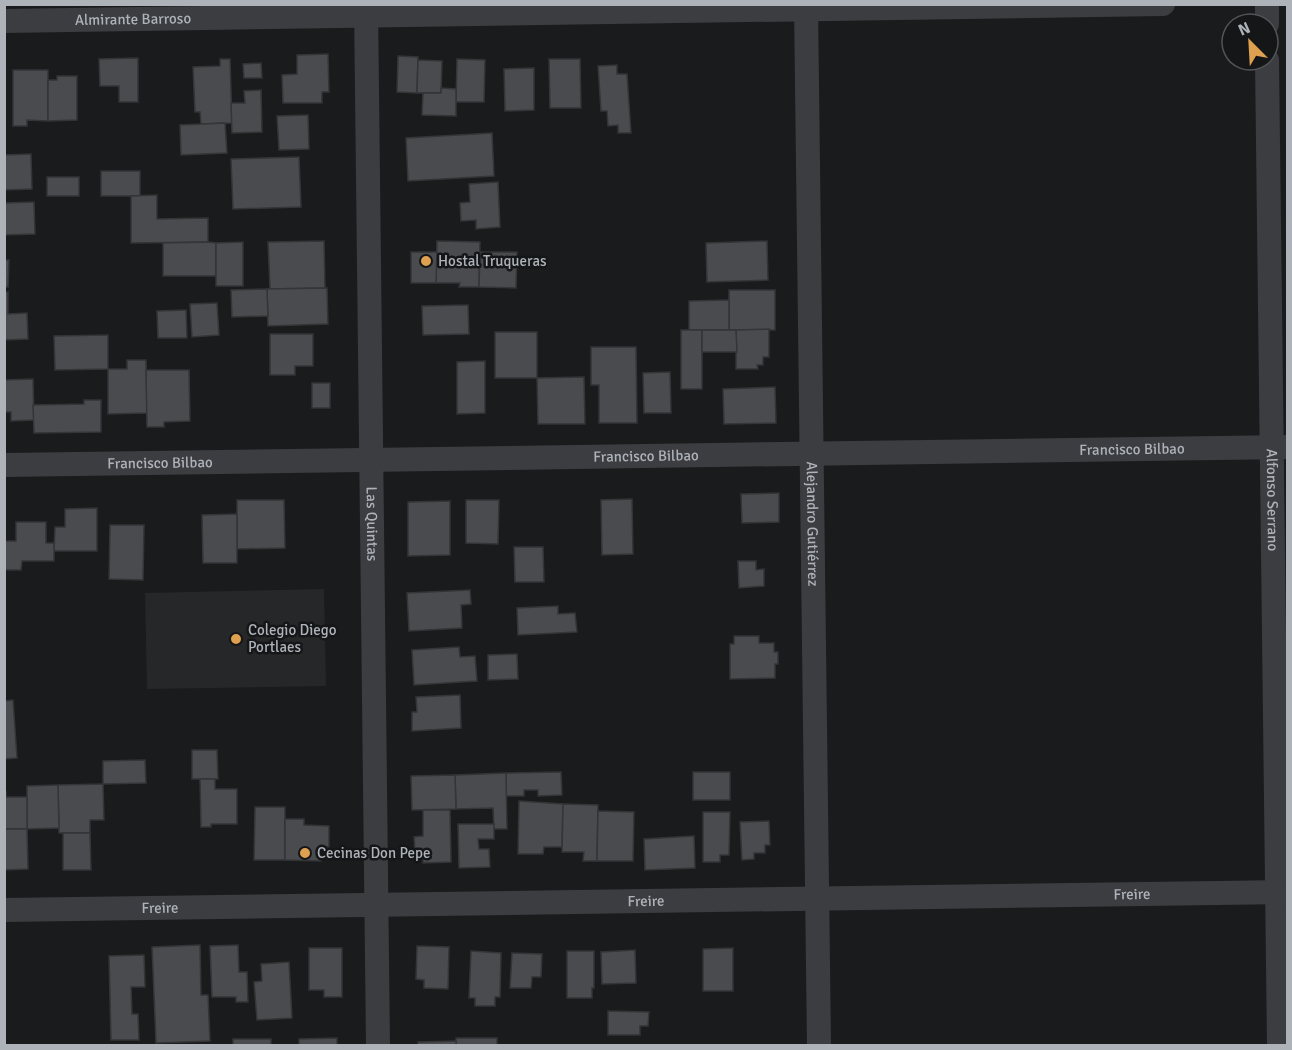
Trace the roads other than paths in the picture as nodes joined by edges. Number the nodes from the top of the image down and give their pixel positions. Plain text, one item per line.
1 (1162, 4) edge
2 (806, 7) edge
3 (366, 10) edge
4 (4, 21) edge
5 (1268, 72) edge
6 (1280, 447) edge
7 (812, 454) junction
8 (371, 460) junction
9 (4, 465) edge
10 (1281, 672) edge
11 (1284, 892) edge
12 (817, 898) junction
13 (377, 905) junction
14 (4, 910) edge
15 (378, 1046) edge
16 (819, 1046) edge
17 (1279, 1046) edge

1 - 2 street, Almirante Barroso
2 - 3 street, Almirante Barroso
2 - 7 street, Alejandro Gutiérrez
3 - 4 street, Almirante Barroso
3 - 8 street, Las Quintas
5 - 6 street, Alfonso Serrano
6 - 7 street, Francisco Bilbao
6 - 10 street, Alfonso Serrano
7 - 8 street, Francisco Bilbao
7 - 12 street, Alejandro Gutiérrez
8 - 9 street, Francisco Bilbao
8 - 13 street, Las Quintas
10 - 11 street, Alfonso Serrano
11 - 12 street, Freire
11 - 17 street, Alfonso Serrano
12 - 13 street, Freire
12 - 16 street, Alejandro Gutiérrez
13 - 14 street, Freire
13 - 15 street, Las Quintas

